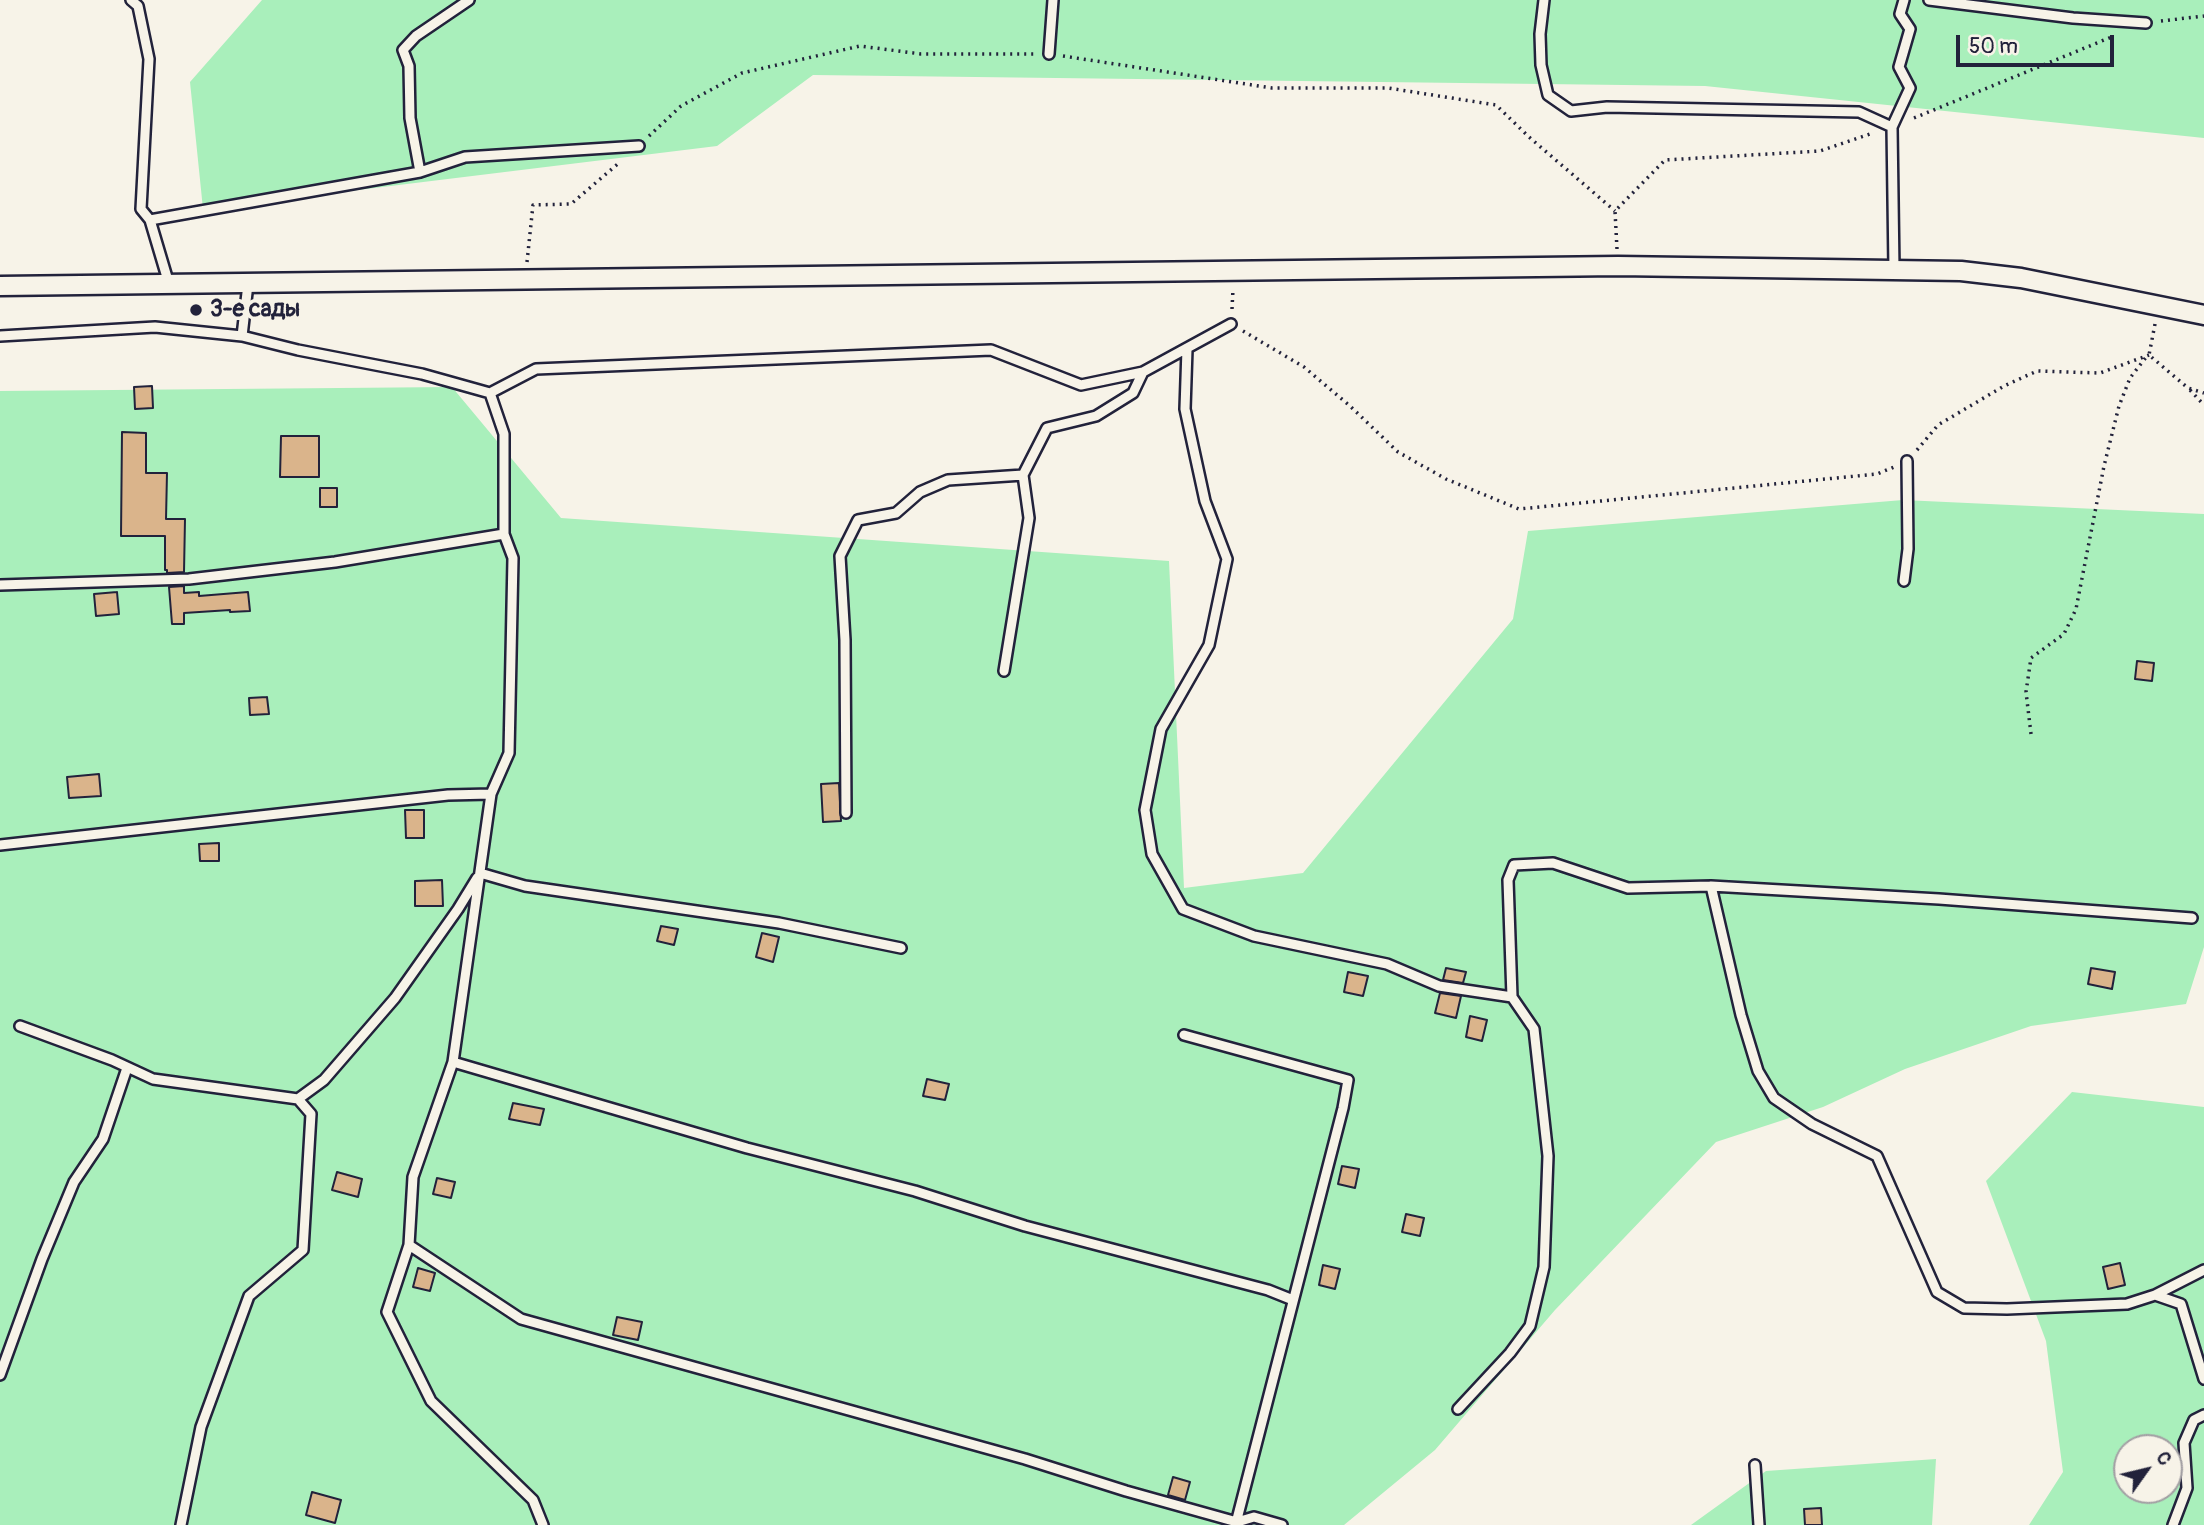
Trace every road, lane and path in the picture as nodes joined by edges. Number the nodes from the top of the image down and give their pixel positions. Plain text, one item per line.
1 (131, 0) edge
2 (469, 0) edge
3 (1052, 0) edge
4 (1544, 0) edge
5 (1904, 0) edge
6 (1929, 0) edge
7 (2146, 23) dead end
8 (1049, 54) junction
9 (1892, 127) junction
10 (639, 145) junction
11 (420, 172) junction
12 (150, 220) junction
13 (1618, 266) junction
14 (1894, 270) junction
15 (1233, 272) junction
16 (525, 281) junction
17 (169, 284) junction
18 (248, 284) junction
19 (0, 286) edge
20 (2159, 305) junction
21 (2204, 315) edge
22 (1231, 324) junction
23 (0, 336) edge
24 (242, 336) junction
25 (1187, 349) junction
26 (2148, 355) junction
27 (1143, 372) junction
28 (2188, 388) junction
29 (490, 393) junction
30 (2204, 393) edge
31 (2204, 405) edge
32 (1907, 461) junction
33 (1023, 475) junction
34 (504, 534) junction
35 (1904, 581) dead end
36 (0, 585) edge
37 (1004, 671) dead end
38 (2031, 734) dead end
39 (491, 794) junction
40 (846, 813) dead end
41 (0, 845) edge
42 (480, 873) junction
43 (1711, 886) junction
44 (2192, 918) dead end
45 (901, 948) dead end
46 (1512, 997) junction
47 (20, 1026) dead end
48 (1184, 1035) dead end
49 (453, 1062) junction
50 (127, 1068) junction
51 (298, 1099) junction
52 (410, 1245) junction
53 (2204, 1269) edge
54 (2154, 1294) junction
55 (1293, 1300) junction
56 (0, 1375) edge
57 (2204, 1379) edge
58 (1458, 1409) dead end
59 (2204, 1415) edge
60 (1755, 1465) dead end
61 (1236, 1523) edge
62 (181, 1525) edge
63 (543, 1525) edge
64 (1282, 1525) edge
65 (1759, 1525) edge
66 (2173, 1525) edge

1 - 12 lane
2 - 11 lane
3 - 8 lane
4 - 9 lane
5 - 9 lane
6 - 7 lane
8 - 10 path
8 - 13 path
9 - 14 lane
10 - 11 lane
10 - 16 path
11 - 12 lane
12 - 17 lane
13 - 14 street
13 - 15 street
14 - 20 street
15 - 16 street
15 - 22 path
16 - 18 street
17 - 18 street
17 - 19 street
18 - 24 lane
20 - 21 street
20 - 26 path
22 - 25 lane
22 - 32 path
23 - 24 lane
24 - 29 lane
25 - 27 lane
25 - 46 lane
26 - 28 path
26 - 32 path
26 - 38 path
27 - 29 lane
27 - 33 lane
28 - 30 path
28 - 31 path
29 - 34 lane
32 - 35 lane
33 - 37 lane
33 - 40 lane
34 - 36 lane
34 - 39 lane
39 - 41 lane
39 - 42 lane
42 - 45 lane
42 - 49 lane
42 - 51 lane
43 - 44 lane
43 - 46 lane
43 - 54 lane
46 - 58 lane
47 - 50 lane
48 - 55 lane
49 - 52 lane
49 - 55 lane
50 - 51 lane
50 - 56 lane
51 - 62 lane
52 - 61 lane
52 - 63 lane
53 - 54 lane
54 - 57 lane
55 - 61 lane
59 - 66 lane
60 - 65 lane
61 - 64 lane

